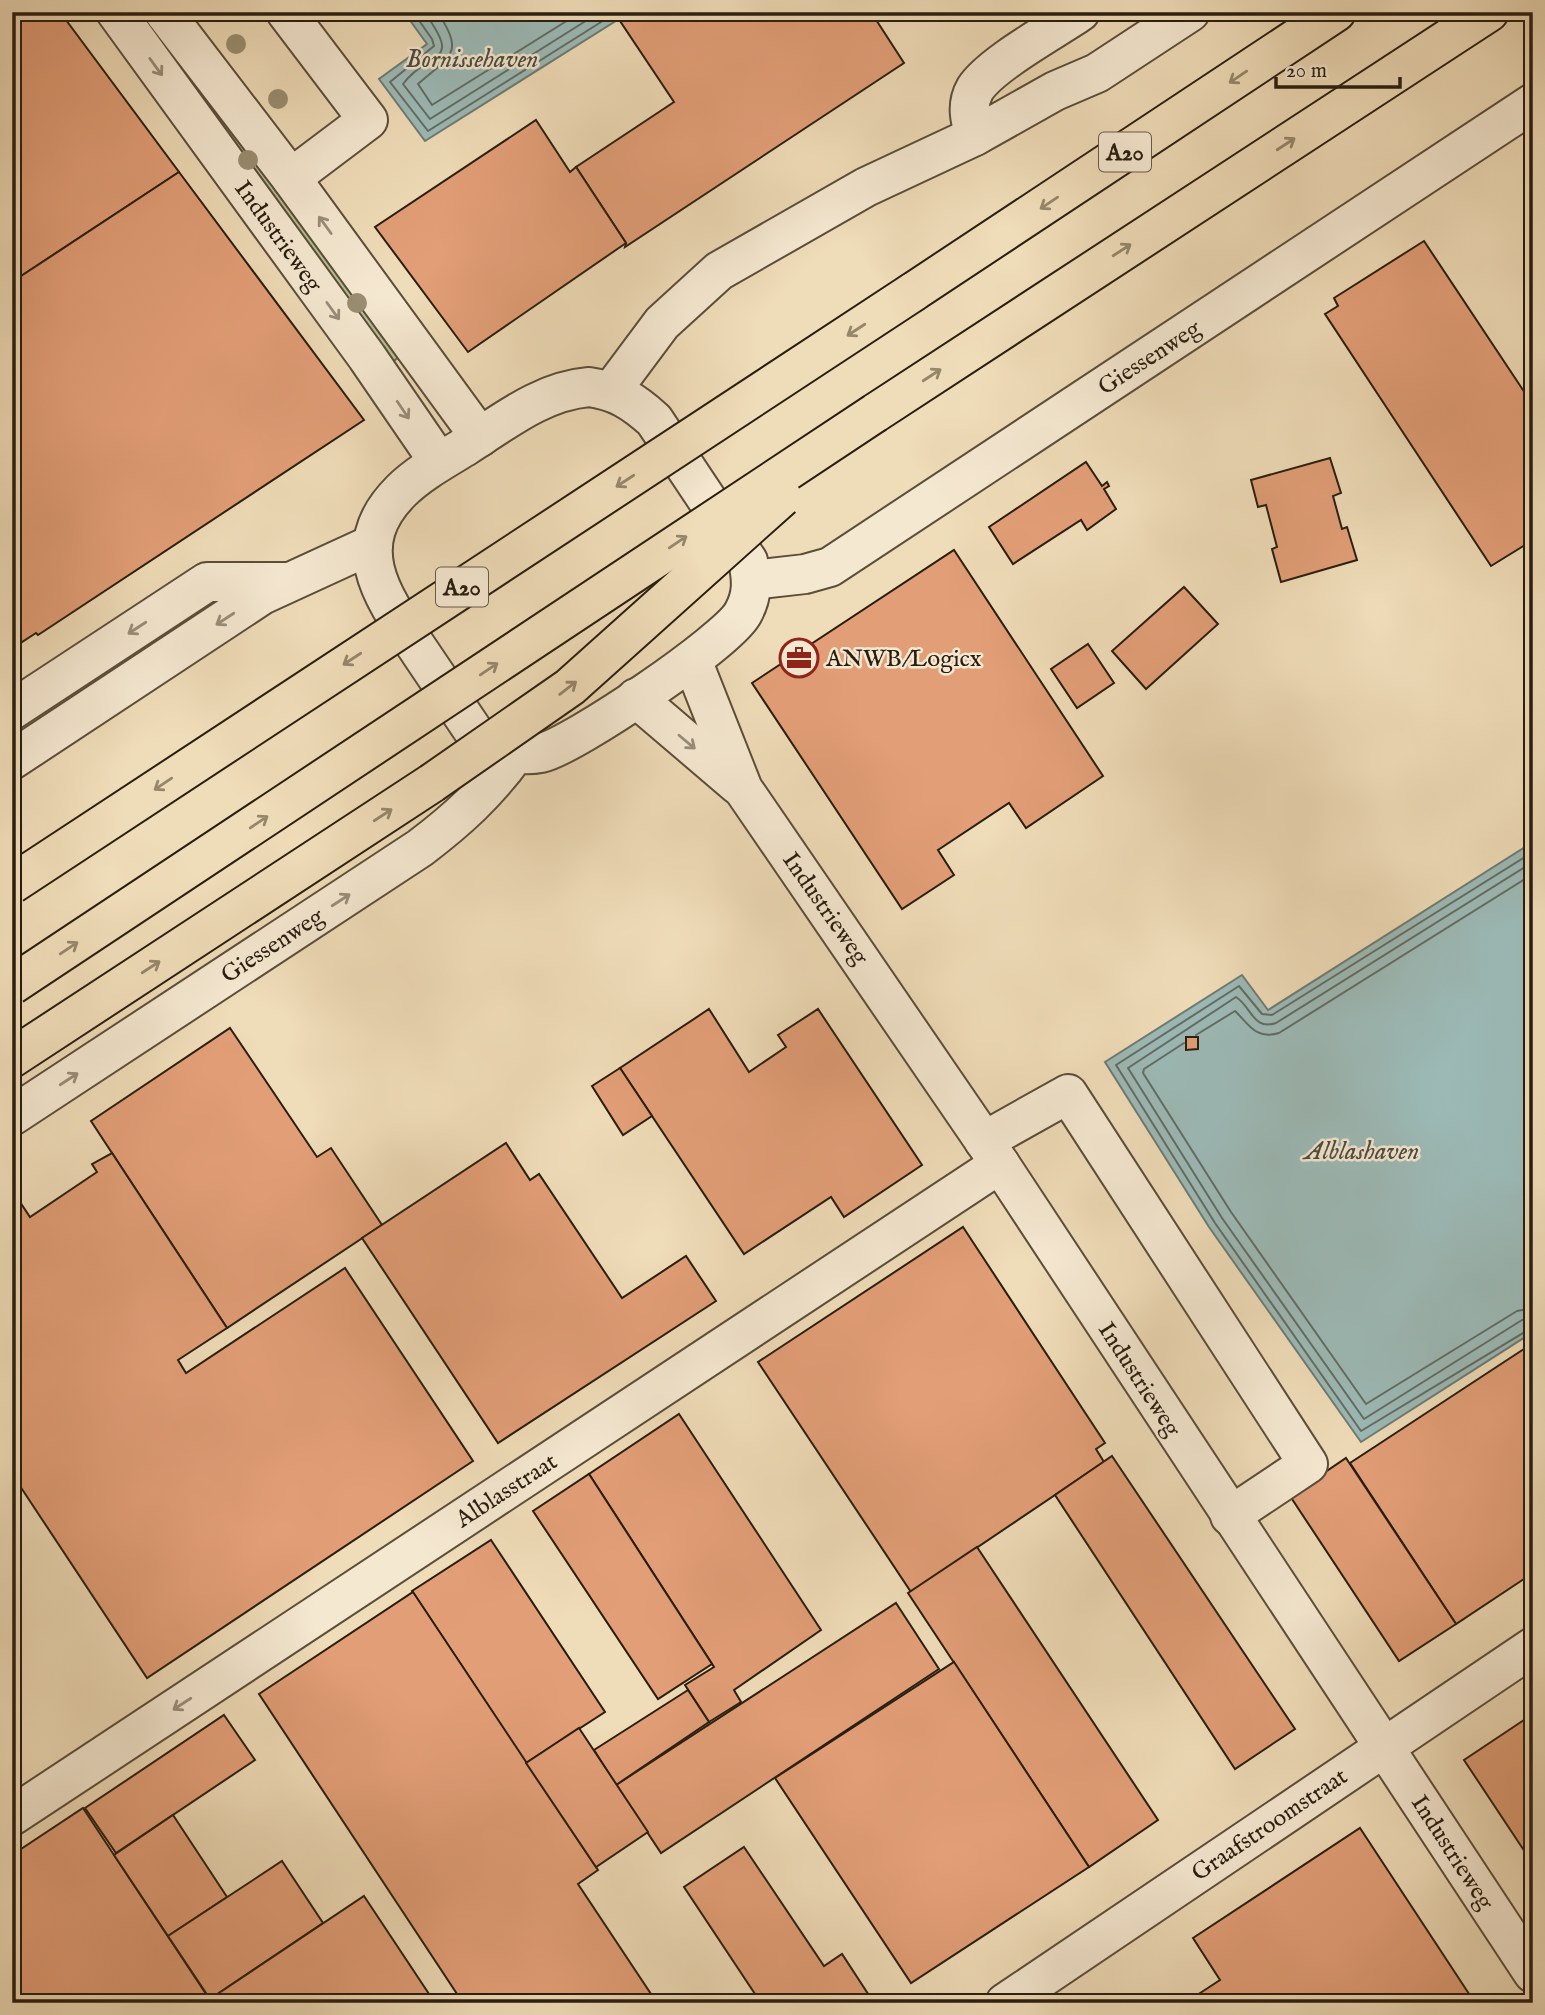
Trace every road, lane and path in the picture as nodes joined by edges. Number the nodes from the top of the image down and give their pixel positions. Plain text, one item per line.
1 (116, 12) edge
2 (164, 12) edge
3 (286, 12) edge
4 (1080, 12) edge
5 (1152, 12) edge
6 (1190, 12) edge
7 (1336, 12) edge
8 (1489, 12) edge
9 (1055, 91) junction
10 (1533, 103) edge
11 (975, 136) junction
12 (291, 178) junction
13 (612, 390) junction
14 (875, 413) junction
15 (480, 437) junction
16 (439, 463) junction
17 (373, 544) junction
18 (752, 580) junction
19 (289, 582) junction
20 (692, 660) junction
21 (636, 698) junction
22 (12, 710) edge
23 (515, 754) junction
24 (12, 760) edge
25 (743, 789) junction
26 (12, 884) edge
27 (12, 985) edge
28 (12, 1058) edge
29 (12, 1116) edge
30 (992, 1153) junction
31 (1230, 1516) junction
32 (1533, 1647) edge
33 (1383, 1747) junction
34 (12, 1816) edge
35 (1533, 1973) edge
36 (1005, 2003) edge

1 -> 16 street, Industrieweg
2 - 12 street, Industrieweg
3 - 12 street
4 - 11 street
5 - 9 street
6 - 9 street
7 -> 26 highway, A20, bridge
14 -> 8 highway
9 - 11 street
10 - 18 street, Giessenweg
11 - 13 street
15 -> 12 street, Industrieweg
13 - 15 street
13 - 18 street
27 -> 14 highway, bridge
28 -> 14 highway, bridge
15 - 16 street
16 - 17 street
17 - 19 street
17 - 23 street
18 - 20 street
19 -> 22 street
19 -> 24 street
20 - 21 street
20 - 25 street, Industrieweg
21 - 23 street
21 -> 25 street, Industrieweg
29 -> 23 street, Giessenweg
25 - 30 street, Industrieweg
30 - 31 street, Industrieweg
30 - 31 street, Alblasstraat
30 -> 34 street, Alblasstraat
31 - 33 street, Industrieweg
32 - 33 street, Graafstroomstraat
33 - 35 street, Industrieweg
33 - 36 street, Graafstroomstraat

